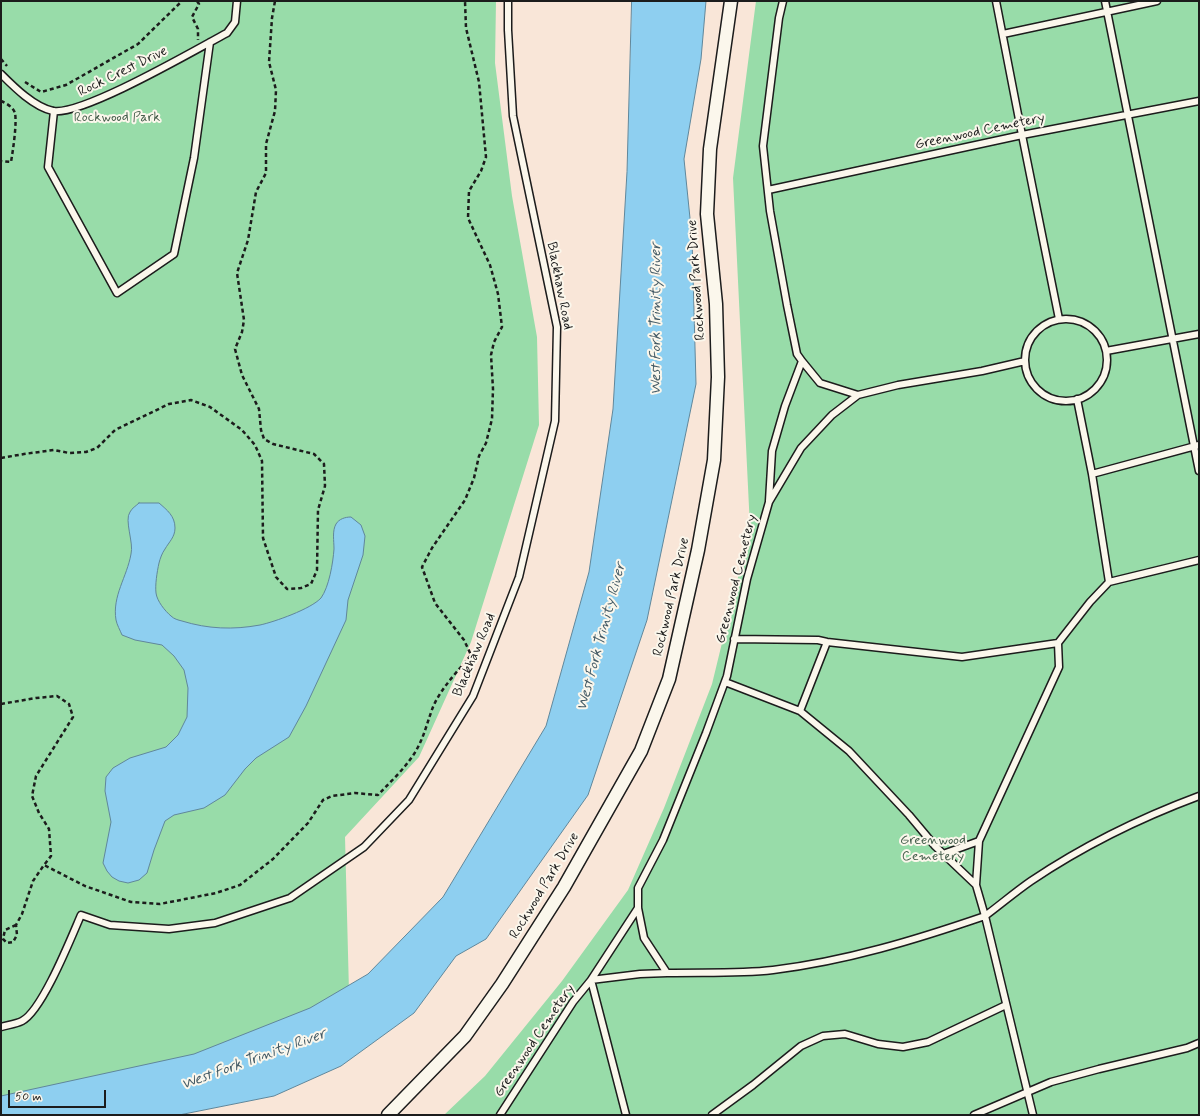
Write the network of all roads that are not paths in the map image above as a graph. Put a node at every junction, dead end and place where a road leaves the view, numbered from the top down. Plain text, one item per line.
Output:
1 (237, 1) edge
2 (508, 1) edge
3 (731, 1) edge
4 (783, 1) edge
5 (996, 1) edge
6 (1105, 1) edge
7 (1157, 1) edge
8 (1107, 12) junction
9 (1003, 34) junction
10 (210, 42) junction
11 (1, 74) edge
12 (1199, 101) edge
13 (54, 111) junction
14 (1127, 115) junction
15 (1022, 135) junction
16 (768, 190) junction
17 (1059, 319) junction
18 (1199, 334) edge
19 (1172, 340) junction
20 (1106, 351) junction
21 (802, 361) junction
22 (1024, 361) junction
23 (858, 396) junction
24 (1077, 399) junction
25 (1197, 446) edge
26 (1199, 471) edge
27 (1092, 474) junction
28 (769, 502) junction
29 (1199, 560) edge
30 (1109, 582) junction
31 (734, 639) junction
32 (826, 642) junction
33 (1058, 643) junction
34 (725, 682) junction
35 (800, 711) junction
36 (1199, 796) edge
37 (979, 841) junction
38 (943, 854) junction
39 (976, 885) junction
40 (638, 908) junction
41 (985, 916) junction
42 (667, 973) junction
43 (591, 980) junction
44 (1006, 1005) junction
45 (1, 1027) edge
46 (1199, 1042) edge
47 (1028, 1092) junction
48 (388, 1115) edge
49 (500, 1115) edge
50 (626, 1115) edge
51 (712, 1115) edge
52 (974, 1115) edge
53 (1033, 1115) edge

1 - 10 lane, Rock Crest Drive
2 - 45 lane, Blackhaw Road
3 - 48 street, Rockwood Park Drive
4 - 16 lane
5 - 9 lane
6 - 8 lane
7 - 8 lane
8 - 9 lane
8 - 14 lane
9 - 15 lane
10 - 13 lane, Rock Crest Drive
10 - 13 lane
11 - 13 lane
12 - 14 lane, Greenwood Cemetery
14 - 15 lane, Greenwood Cemetery
14 - 19 lane
15 - 16 lane, Greenwood Cemetery
15 - 17 lane
16 - 21 lane
17 - 20 lane
17 - 22 lane
18 - 19 lane
19 - 20 lane
19 - 25 lane
20 - 24 lane
21 - 23 lane
21 - 28 lane, Greenwood Cemetery
22 - 23 lane, Greenwood Cemetery
22 - 24 lane
23 - 28 lane, Greenwood Cemetery
24 - 27 lane
25 - 26 lane
25 - 27 lane
27 - 30 lane
28 - 31 lane, Greenwood Cemetery
29 - 30 lane
30 - 33 lane
31 - 32 lane
31 - 34 lane, Greenwood Cemetery
32 - 33 lane
32 - 35 lane
33 - 37 lane
34 - 35 lane
34 - 40 lane, Greenwood Cemetery
35 - 38 lane
36 - 41 lane
37 - 38 lane
37 - 39 lane
38 - 39 lane
39 - 41 lane
40 - 42 lane, Greenwood Cemetery
40 - 43 lane, Greenwood Cemetery
41 - 42 lane
41 - 44 lane
42 - 43 lane, Greenwood Cemetery
43 - 49 lane, Greenwood Cemetery
43 - 50 lane, Greenwood Cemetery
44 - 47 lane
44 - 51 lane
46 - 47 lane
47 - 52 lane
47 - 53 lane

